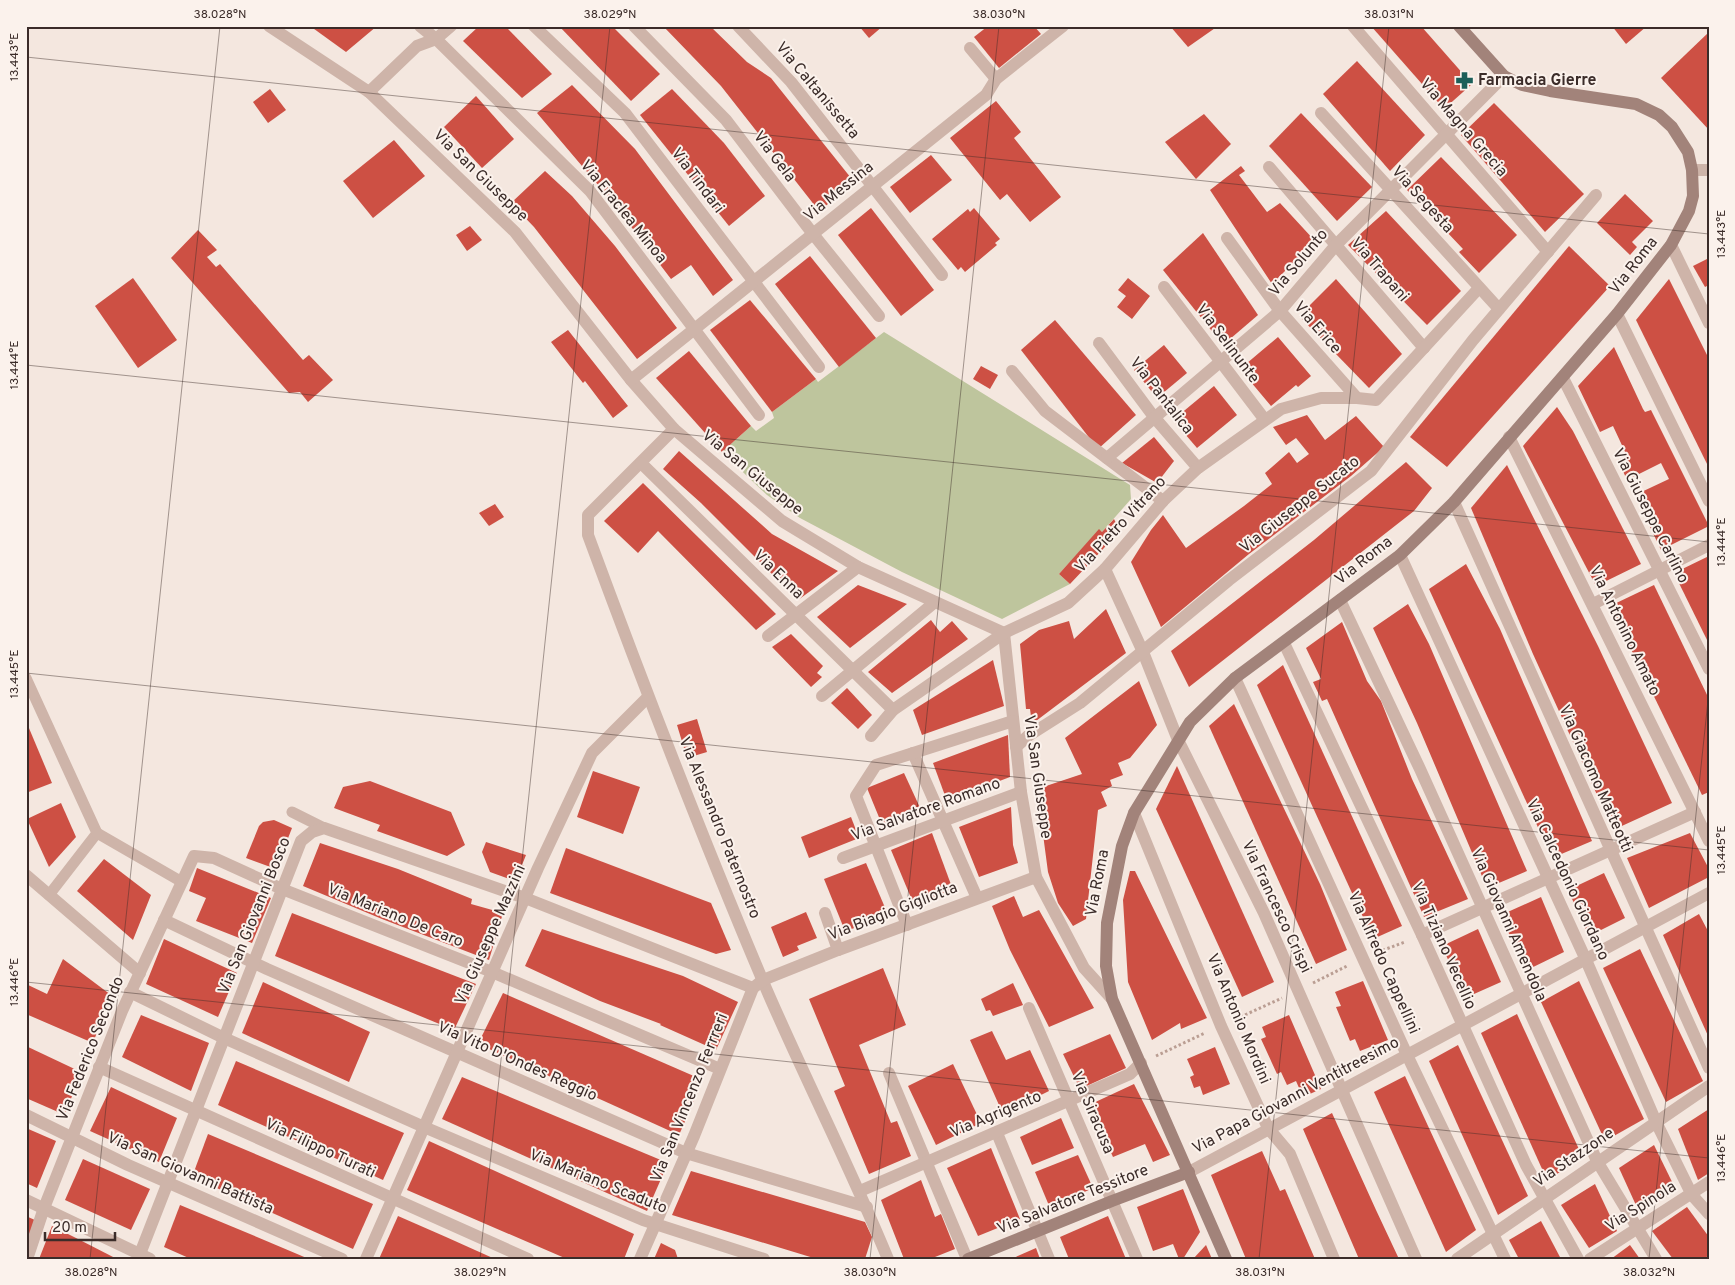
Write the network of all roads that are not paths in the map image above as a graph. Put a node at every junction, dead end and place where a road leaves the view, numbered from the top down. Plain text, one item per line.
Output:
1 (269, 26) edge
2 (420, 26) edge
3 (451, 26) edge
4 (534, 26) edge
5 (634, 26) edge
6 (738, 26) edge
7 (1353, 26) edge
8 (1459, 26) edge
9 (1057, 28) edge
10 (436, 39) junction
11 (970, 48) dead end
12 (1504, 76) junction
13 (996, 79) junction
14 (369, 92) junction
15 (1321, 113) dead end
16 (1447, 135) junction
17 (1269, 167) dead end
18 (1692, 170) junction
19 (1709, 170) edge
20 (874, 185) junction
21 (1389, 188) junction
22 (1596, 195) dead end
23 (813, 234) junction
24 (1227, 238) dead end
25 (1336, 244) junction
26 (1671, 245) junction
27 (1548, 252) junction
28 (942, 275) dead end
29 (753, 282) junction
30 (1164, 288) dead end
31 (1479, 288) junction
32 (1499, 310) junction
33 (1280, 311) junction
34 (1617, 314) junction
35 (879, 316) dead end
36 (1709, 322) edge
37 (696, 328) junction
38 (1099, 343) dead end
39 (1424, 348) junction
40 (1219, 362) junction
41 (819, 368) dead end
42 (1012, 371) dead end
43 (1563, 378) junction
44 (631, 380) junction
45 (1356, 398) junction
46 (759, 415) dead end
47 (1154, 417) junction
48 (1264, 420) junction
49 (674, 429) junction
50 (1510, 437) junction
51 (1107, 458) junction
52 (641, 463) junction
53 (1198, 468) junction
54 (1709, 500) edge
55 (1163, 501) junction
56 (1454, 502) junction
57 (1709, 545) edge
58 (1400, 555) junction
59 (858, 567) junction
60 (1105, 569) junction
61 (1660, 571) junction
62 (1340, 600) junction
63 (935, 602) junction
64 (1593, 604) junction
65 (797, 616) junction
66 (1004, 633) junction
67 (768, 636) dead end
68 (1284, 642) junction
69 (1143, 652) junction
70 (1709, 669) edge
71 (851, 670) junction
72 (26, 678) edge
73 (1236, 678) junction
74 (822, 696) dead end
75 (648, 697) junction
76 (893, 710) junction
77 (1013, 721) junction
78 (871, 736) dead end
79 (1178, 740) junction
80 (1016, 747) junction
81 (913, 753) junction
82 (1021, 792) junction
83 (292, 812) dead end
84 (1694, 812) junction
85 (1134, 813) junction
86 (943, 821) junction
87 (324, 828) junction
88 (97, 833) junction
89 (1709, 841) edge
90 (875, 846) junction
91 (1609, 850) junction
92 (194, 856) joint
93 (842, 858) dead end
94 (26, 875) edge
95 (1036, 877) junction
96 (1548, 878) junction
97 (182, 882) junction
98 (282, 889) junction
99 (49, 895) junction
100 (525, 898) junction
101 (977, 898) junction
102 (1707, 898) edge
103 (1482, 908) junction
104 (825, 913) dead end
105 (164, 920) junction
106 (907, 925) junction
107 (1645, 929) junction
108 (1422, 935) junction
109 (838, 950) junction
110 (1586, 960) junction
111 (253, 963) junction
112 (492, 972) junction
113 (140, 973) junction
114 (758, 984) junction
115 (130, 992) junction
116 (1521, 994) junction
117 (1112, 999) junction
118 (1029, 1008) dead end
119 (1461, 1026) junction
120 (224, 1038) junction
121 (456, 1053) junction
122 (1407, 1055) junction
123 (1141, 1063) junction
124 (99, 1067) junction
125 (1709, 1068) edge
126 (720, 1069) junction
127 (889, 1073) dead end
128 (1709, 1086) edge
129 (1341, 1092) junction
130 (1069, 1101) junction
131 (195, 1110) junction
132 (26, 1115) edge
133 (1656, 1122) junction
134 (424, 1127) junction
135 (1268, 1128) junction
136 (997, 1133) junction
137 (72, 1138) junction
138 (686, 1153) junction
139 (1597, 1161) junction
140 (926, 1162) junction
141 (1189, 1172) junction
142 (167, 1182) junction
143 (1709, 1182) edge
144 (860, 1191) junction
145 (1692, 1195) junction
146 (1544, 1198) junction
147 (26, 1200) edge
148 (392, 1200) junction
149 (1112, 1200) junction
150 (867, 1206) junction
151 (44, 1208) junction
152 (1709, 1214) edge
153 (655, 1224) junction
154 (1636, 1230) junction
155 (1037, 1231) junction
156 (1494, 1234) junction
157 (143, 1257) edge
158 (27, 1259) edge
159 (342, 1259) edge
160 (366, 1259) edge
161 (528, 1259) edge
162 (640, 1259) edge
163 (764, 1259) edge
164 (888, 1259) edge
165 (968, 1259) edge
166 (1049, 1259) edge
167 (1137, 1259) edge
168 (1226, 1259) edge
169 (1334, 1259) edge
170 (1416, 1259) edge
171 (1457, 1259) edge
172 (1505, 1259) edge
173 (1578, 1259) edge
174 (1590, 1259) edge
175 (1656, 1259) edge

1 - 14 street, Via San Giuseppe
2 - 10 street, Via Eraclea Minoa
3 - 10 street
4 - 29 street, Via Tindari
5 - 23 street, Via Gela
6 - 20 street, Via Caltanissetta
7 - 16 street, Via Magna Grecia
8 - 12 street, Via Roma
9 - 13 street, Via Messina
10 - 14 street
10 - 37 street, Via Eraclea Minoa
11 - 13 street
12 - 16 street, Via Solunto
12 - 18 street, Via Roma
13 - 20 street, Via Messina
14 - 44 street, Via San Giuseppe
15 - 21 street, Via Segesta
16 - 21 street, Via Solunto
16 - 27 street, Via Magna Grecia
17 - 25 street, Via Trapani
18 - 19 street
18 - 26 street, Via Roma
20 - 23 street, Via Messina
20 - 28 street, Via Caltanissetta
21 - 25 street, Via Solunto
21 - 31 street, Via Segesta
22 - 27 street, Via Giuseppe Sucato
23 - 29 street, Via Messina
23 - 35 street, Via Gela
24 - 33 street, Via Erice
25 - 33 street, Via Solunto
25 - 39 street, Via Trapani
26 - 34 street, Via Roma
26 - 36 street
27 - 32 street, Via Giuseppe Sucato
29 - 37 street, Via Messina
29 - 41 street, Via Tindari
30 - 40 street, Via Selinunte
31 - 32 street, Via Segesta
31 - 39 street
32 - 69 street, Via Giuseppe Sucato
33 - 40 street, Via Solunto
33 - 45 street, Via Erice
34 - 43 street, Via Roma
34 - 54 street
37 - 44 street, Via Messina
37 - 46 street, Via Eraclea Minoa
38 - 47 street, Via Pantalica
39 - 45 street
40 - 47 street, Via Solunto
40 - 48 street, Via Selinunte
42 - 51 street
43 - 50 street, Via Roma
43 - 61 street, Via Giuseppe Carlino
44 - 49 street, Via San Giuseppe
45 - 48 street, Via Pietro Vitrano
47 - 51 street, Via Solunto
47 - 53 street, Via Pantalica
48 - 53 street, Via Pietro Vitrano
49 - 52 street, Via Alessandro Paternostro
49 - 59 street, Via San Giuseppe
50 - 56 street, Via Roma
50 - 64 street, Via Antonino Amato
51 - 55 street
52 - 65 street, Via Enna
52 - 75 street, Via Alessandro Paternostro
53 - 55 street, Via Pietro Vitrano
55 - 60 street, Via Pietro Vitrano
56 - 58 street, Via Roma
56 - 91 street, Via Giacomo Matteotti
57 - 61 street
58 - 62 street, Via Roma
58 - 96 street, Via Calcedonio Giordano
59 - 63 street, Via San Giuseppe
59 - 65 street
60 - 66 street, Via Pietro Vitrano
60 - 69 street, Via Francesco Crispi
61 - 64 street
61 - 70 street, Via Giuseppe Carlino
62 - 68 street, Via Roma
62 - 103 street, Via Giovanni Amendola
63 - 66 street, Via San Giuseppe
63 - 71 street
64 - 84 street, Via Antonino Amato
65 - 67 street
65 - 71 street, Via Enna
66 - 76 street, Via Pietro Vitrano
66 - 77 street, Via San Giuseppe
68 - 73 street, Via Roma
68 - 108 street, Via Tiziano Vecellio
69 - 79 street, Via Francesco Crispi
69 - 80 street, Via Giuseppe Sucato
71 - 74 street
71 - 76 street, Via Enna
72 - 88 lane
73 - 79 street, Via Roma
73 - 122 street, Via Alfredo Cappellini
75 - 100 street, Via Giuseppe Mazzini
75 - 114 street, Via Alessandro Paternostro
76 - 78 street, Via Pietro Vitrano
77 - 80 street, Via San Giuseppe
77 - 81 street
79 - 85 street, Via Roma
79 - 129 street, Via Francesco Crispi
80 - 82 street, Via San Giuseppe
81 - 86 street
81 - 90 street
82 - 86 street, Via Salvatore Romano
82 - 95 street, Via San Giuseppe
83 - 87 lane
84 - 89 street, Via Antonino Amato
84 - 91 street
85 - 117 street, Via Roma
85 - 135 street, Via Antonio Mordini
86 - 90 street, Via Salvatore Romano
86 - 101 street
87 - 98 street, Via San Giovanni Bosco
87 - 100 street
88 - 97 lane
88 - 99 lane
90 - 93 street, Via Salvatore Romano
90 - 106 street
91 - 96 street
91 - 107 street, Via Giacomo Matteotti
92 - 97 street, Via Federico Secondo
92 - 98 street, Via Mariano De Caro
94 - 99 street
95 - 101 street, Via Biagio Gigliotta
95 - 117 street, Via San Giuseppe
96 - 103 street
96 - 110 street, Via Calcedonio Giordano
97 - 105 street, Via Federico Secondo
98 - 111 street, Via San Giovanni Bosco
98 - 112 street, Via Mariano De Caro
99 - 113 street
100 - 112 street, Via Giuseppe Mazzini
100 - 114 street
101 - 106 street, Via Biagio Gigliotta
102 - 107 street, Via Papa Giovanni Ventitreesimo
103 - 108 street
103 - 116 street, Via Giovanni Amendola
104 - 109 street
105 - 111 street, Via Vito D'Ondes Reggio
105 - 113 street, Via Federico Secondo
106 - 109 street, Via Biagio Gigliotta
107 - 110 street, Via Papa Giovanni Ventitreesimo
107 - 125 street, Via Giacomo Matteotti
108 - 119 street, Via Tiziano Vecellio
109 - 114 street, Via Biagio Gigliotta
110 - 116 street, Via Papa Giovanni Ventitreesimo
110 - 133 street, Via Calcedonio Giordano
111 - 120 street, Via San Giovanni Bosco
111 - 121 street, Via Vito D'Ondes Reggio
112 - 121 street, Via Giuseppe Mazzini
112 - 126 street, Via Mariano De Caro
113 - 115 street, Via Federico Secondo
114 - 126 street, Via San Vincenzo Ferrreri
114 - 144 street, Via Alessandro Paternostro
115 - 120 street, Via Mariano Scaduto
115 - 124 street, Via Federico Secondo
116 - 119 street, Via Papa Giovanni Ventitreesimo
116 - 139 street, Via Giovanni Amendola
117 - 123 street, Via Roma
118 - 130 street, Via Siracusa
119 - 122 street, Via Papa Giovanni Ventitreesimo
119 - 146 street, Via Tiziano Vecellio
120 - 131 street, Via San Giovanni Bosco
120 - 134 street, Via Mariano Scaduto
121 - 134 street, Via Giuseppe Mazzini
121 - 138 street, Via Vito D'Ondes Reggio
122 - 129 street, Via Papa Giovanni Ventitreesimo
122 - 156 street, Via Alfredo Cappellini
123 - 130 street, Via Agrigento
123 - 141 street, Via Roma
124 - 131 street, Via Filippo Turati
124 - 137 street, Via Federico Secondo
126 - 138 street, Via San Vincenzo Ferrreri
127 - 140 street
128 - 133 street, Via Stazzone
129 - 135 street, Via Papa Giovanni Ventitreesimo
129 - 170 street, Via Francesco Crispi
130 - 136 street, Via Agrigento
130 - 149 street, Via Siracusa
131 - 142 street, Via San Giovanni Bosco
131 - 148 street, Via Filippo Turati
132 - 137 street, Via San Giovanni Battista
133 - 139 street, Via Stazzone
133 - 145 street, Via Calcedonio Giordano
134 - 148 street, Via Giuseppe Mazzini
134 - 153 street, Via Mariano Scaduto
135 - 141 street, Via Papa Giovanni Ventitreesimo
135 - 169 street, Via Antonio Mordini
136 - 140 street, Via Agrigento
136 - 155 street
137 - 142 street, Via San Giovanni Battista
137 - 151 street, Via Federico Secondo
138 - 150 street, Via Vito D'Ondes Reggio
138 - 153 street, Via San Vincenzo Ferrreri
139 - 146 street, Via Stazzone
139 - 154 street, Via Giovanni Amendola
140 - 144 street, Via Agrigento
140 - 165 street
141 - 149 street, Via Salvatore Tessitore
141 - 168 street, Via Roma
142 - 157 street, Via San Giovanni Bosco
142 - 159 street, Via San Giovanni Battista
143 - 145 street, Via Spinola
144 - 150 street, Via Alessandro Paternostro
145 - 152 street, Via Calcedonio Giordano
145 - 154 street, Via Spinola
146 - 156 street, Via Stazzone
146 - 173 street, Via Tiziano Vecellio
147 - 151 street
148 - 160 street, Via Giuseppe Mazzini
148 - 161 street, Via Filippo Turati
149 - 155 street, Via Salvatore Tessitore
149 - 167 street, Via Siracusa
150 - 164 street, Via Alessandro Paternostro
151 - 157 street
151 - 158 street, Via Federico Secondo
153 - 162 street, Via San Vincenzo Ferrreri
153 - 163 street, Via Mariano Scaduto
154 - 174 street, Via Spinola
154 - 175 street, Via Giovanni Amendola
155 - 165 street, Via Salvatore Tessitore
155 - 166 street
156 - 171 street, Via Stazzone
156 - 172 street, Via Alfredo Cappellini

